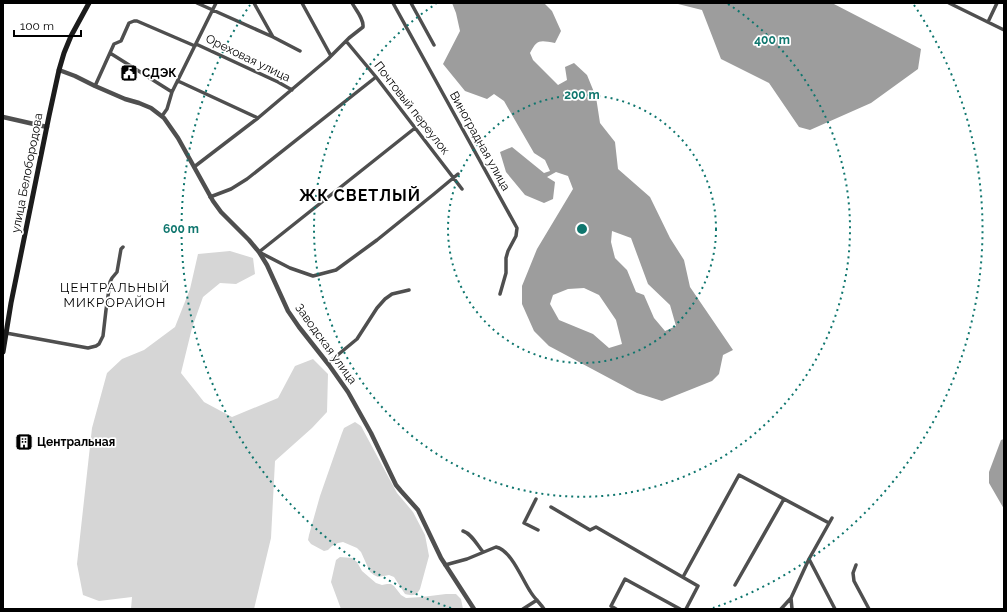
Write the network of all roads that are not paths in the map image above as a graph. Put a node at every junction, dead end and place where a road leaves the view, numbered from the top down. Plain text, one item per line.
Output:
1 (90, 3) edge
2 (197, 3) edge
3 (216, 3) edge
4 (254, 3) edge
5 (302, 3) edge
6 (352, 3) edge
7 (393, 3) edge
8 (411, 3) edge
9 (949, 3) edge
10 (997, 3) edge
11 (212, 10) junction
12 (988, 22) junction
13 (1004, 30) edge
14 (274, 37) junction
15 (346, 41) junction
16 (195, 45) junction
17 (434, 45) dead end
18 (300, 51) dead end
19 (110, 53) junction
20 (331, 56) junction
21 (59, 70) junction
22 (376, 77) junction
23 (178, 81) junction
24 (95, 86) junction
25 (292, 90) junction
26 (172, 92) junction
27 (162, 116) junction
28 (3, 117) edge
29 (258, 118) junction
30 (47, 127) junction
31 (415, 128) junction
32 (194, 167) junction
33 (458, 174) dead end
34 (453, 178) junction
35 (462, 189) dead end
36 (210, 197) junction
37 (123, 247) dead end
38 (259, 252) junction
39 (409, 290) dead end
40 (500, 294) dead end
41 (6, 333) junction
42 (3, 352) edge
43 (328, 363) junction
44 (536, 499) dead end
45 (784, 500) junction
46 (550, 507) dead end
47 (832, 518) dead end
48 (828, 524) junction
49 (538, 530) dead end
50 (463, 531) dead end
51 (483, 552) junction
52 (809, 559) junction
53 (856, 564) dead end
54 (445, 565) junction
55 (683, 577) junction
56 (735, 585) dead end
57 (791, 598) junction
58 (537, 600) junction
59 (474, 609) edge
60 (523, 609) edge
61 (544, 609) edge
62 (616, 609) edge
63 (680, 609) edge
64 (686, 609) edge
65 (781, 609) edge
66 (792, 609) edge
67 (834, 609) edge
68 (869, 609) edge

1 - 21 main road, улица Белобородова
2 - 11 street
3 - 11 street
4 - 14 street
5 - 20 street
6 - 15 street
7 - 40 street, Виноградная улица
8 - 17 street
9 - 12 street
10 - 12 street
11 - 14 street
11 - 16 street
12 - 13 street
14 - 18 street
15 - 20 street
15 - 22 street, Почтовый переулок
16 - 19 street, Ореховая улица
16 - 23 street
16 - 25 street, Ореховая улица
19 - 24 street
19 - 26 street
20 - 25 street
21 - 24 street, Заводская улица
21 - 30 main road, улица Белобородова
22 - 31 street, Почтовый переулок
22 - 36 street
23 - 26 street
23 - 29 street
24 - 27 street, Заводская улица
25 - 29 street
26 - 27 street
27 - 32 street, Заводская улица
28 - 30 street
29 - 32 street
30 - 41 main road, улица Белобородова
31 - 34 street, Почтовый переулок
31 - 38 street
32 - 36 street, Заводская улица
33 - 34 street
34 - 35 street, Почтовый переулок
34 - 38 street
36 - 38 street, Заводская улица
37 - 41 street
38 - 43 street, Заводская улица
39 - 43 street
41 - 42 main road, улица Белобородова
43 - 54 street, Заводская улица
44 - 49 street
45 - 48 street
45 - 55 street
45 - 56 street
46 - 55 street
47 - 48 street
48 - 52 street
50 - 51 street
51 - 54 street
51 - 58 street
52 - 57 street
52 - 67 street
53 - 68 street
54 - 59 street, Заводская улица
55 - 64 street
57 - 65 street
57 - 66 street
58 - 60 street
58 - 61 street
62 - 63 street

